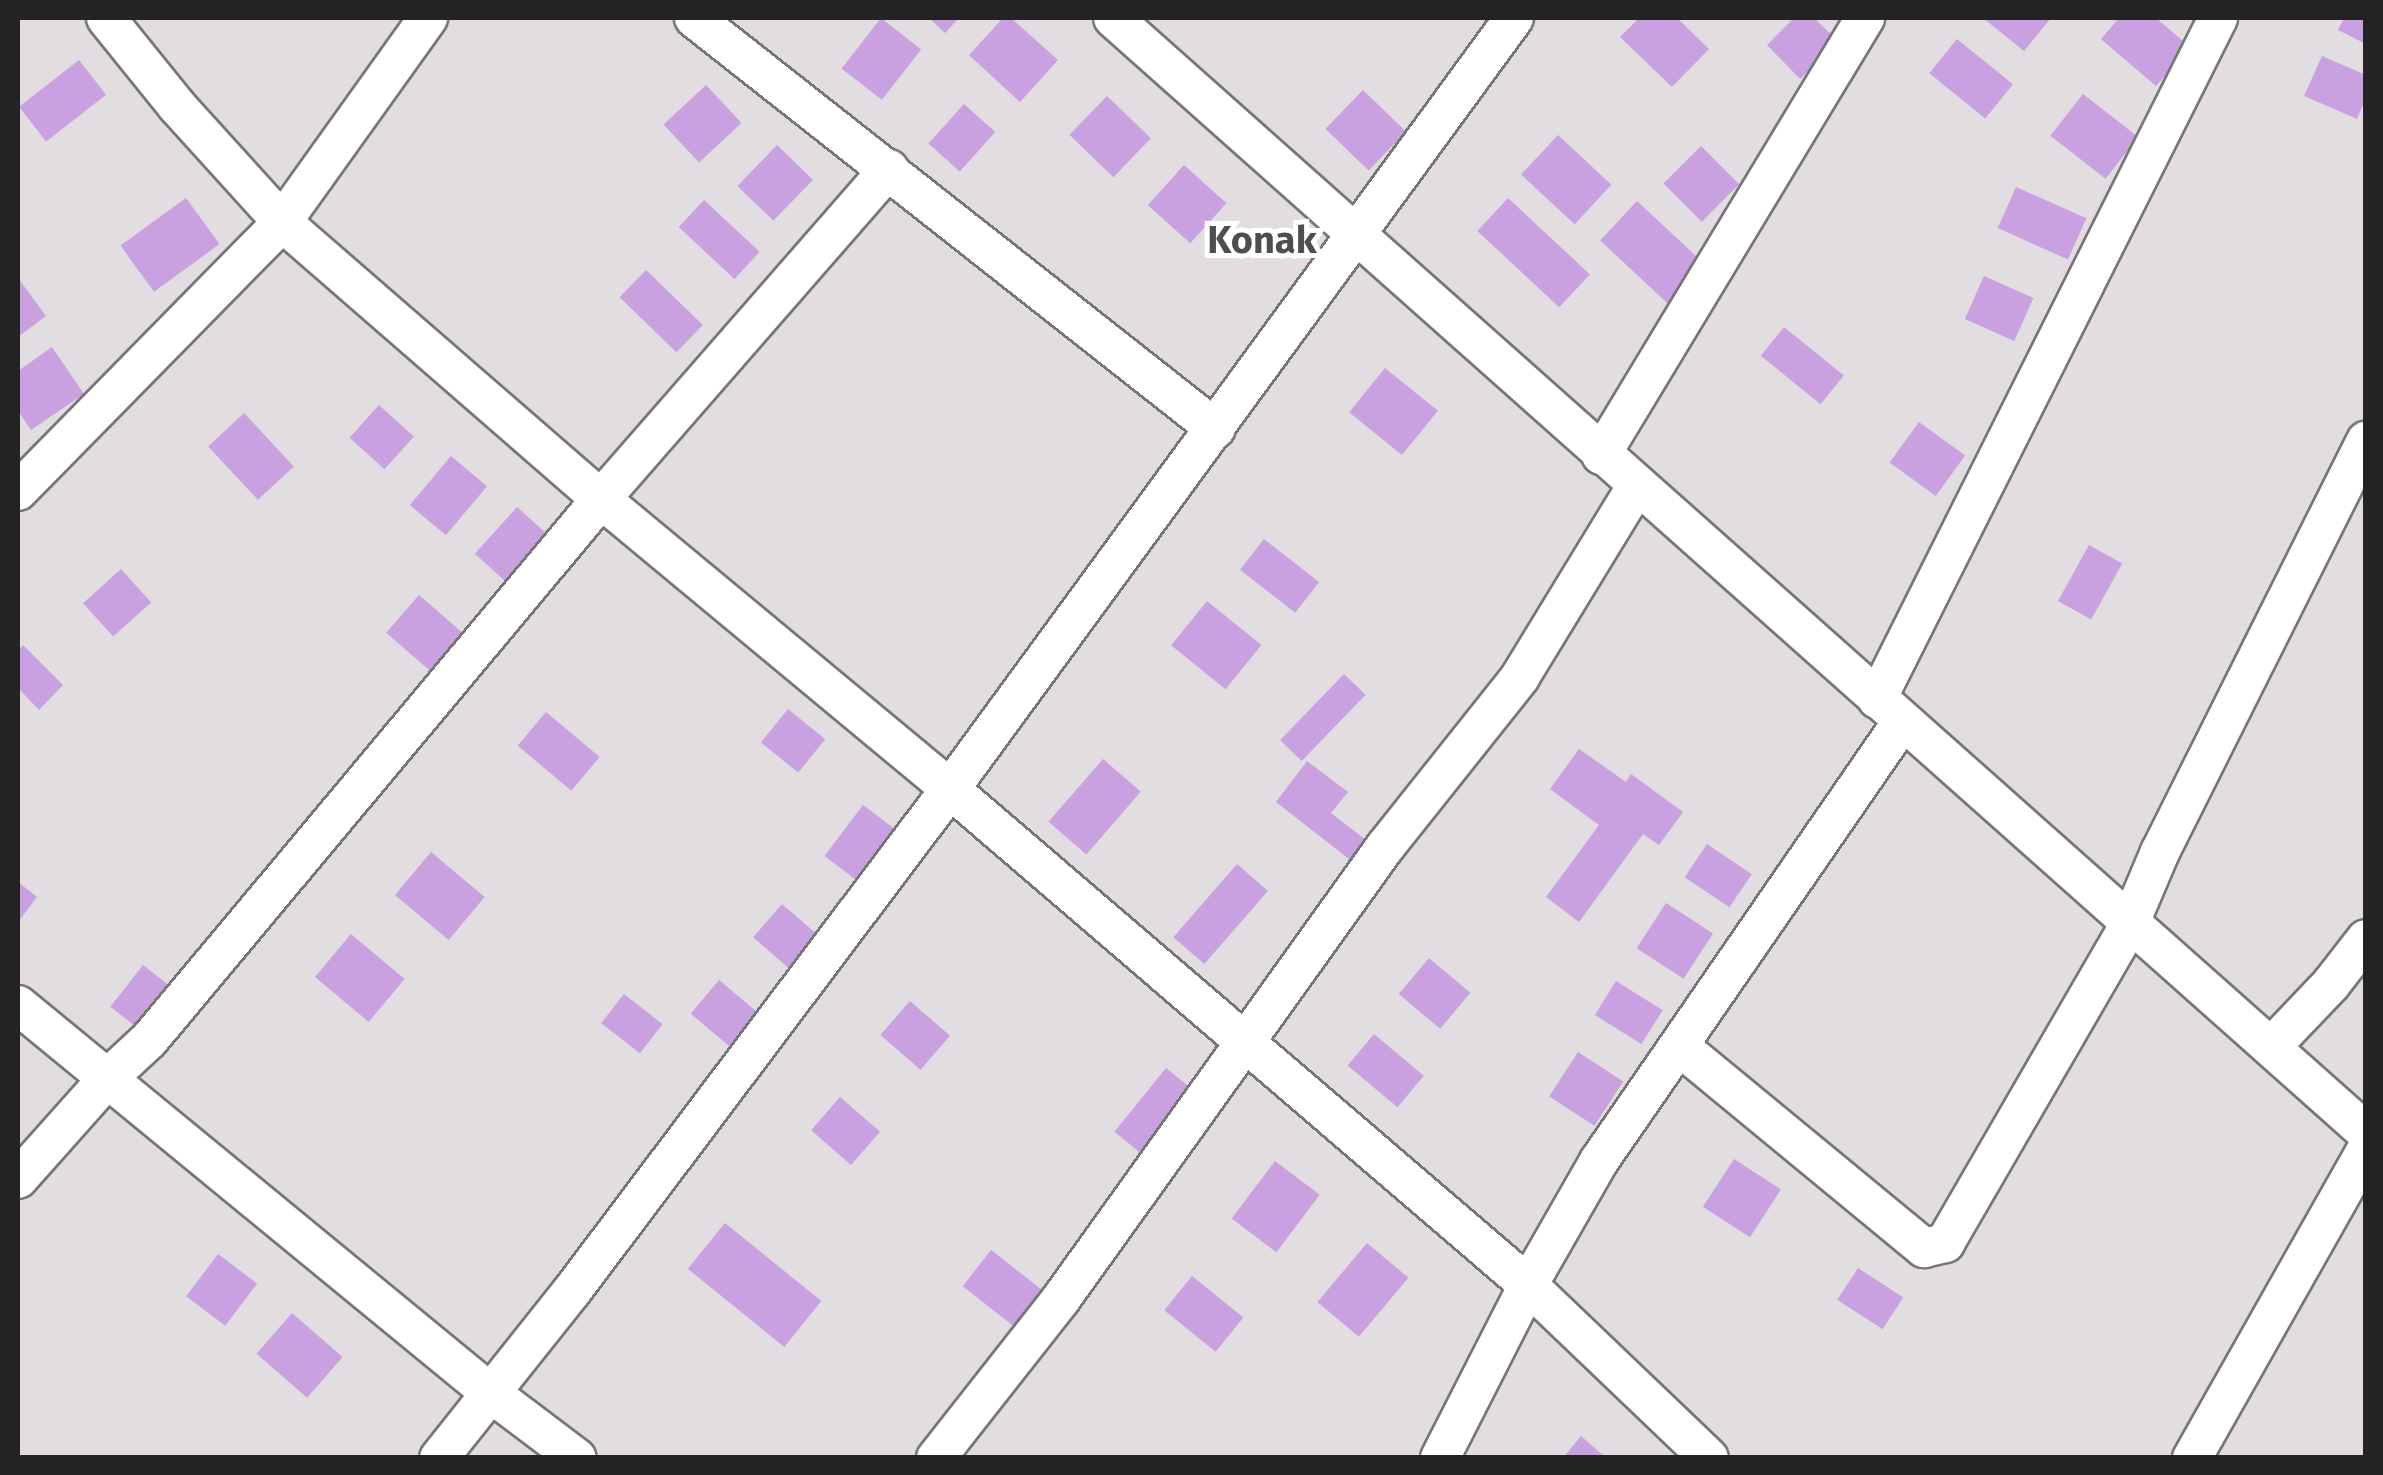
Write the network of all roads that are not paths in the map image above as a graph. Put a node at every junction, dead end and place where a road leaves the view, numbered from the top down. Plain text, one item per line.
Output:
1 (106, 18) edge
2 (428, 18) edge
3 (694, 18) edge
4 (1113, 18) edge
5 (1514, 18) edge
6 (1864, 18) edge
7 (2218, 18) edge
8 (1151, 30) edge
9 (889, 169) junction
10 (282, 222) junction
11 (1358, 234) junction
12 (1216, 428) junction
13 (2366, 441) edge
14 (1600, 455) junction
15 (19, 485) edge
16 (1637, 485) junction
17 (601, 499) junction
18 (1890, 710) junction
19 (950, 789) junction
20 (2129, 925) junction
21 (2366, 939) edge
22 (18, 1005) edge
23 (1244, 1041) junction
24 (2272, 1045) junction
25 (1679, 1046) junction
26 (109, 1077) junction
27 (2366, 1132) edge
28 (2366, 1151) edge
29 (18, 1179) edge
30 (1528, 1285) junction
31 (488, 1391) junction
32 (440, 1458) edge
33 (578, 1458) edge
34 (936, 1458) edge
35 (1440, 1458) edge
36 (1709, 1458) edge
37 (2192, 1458) edge

1 - 10 street
2 - 10 street
3 - 9 street
4 - 8 street
5 - 11 street
6 - 14 street
7 - 18 street
8 - 11 street
9 - 12 street
9 - 17 street
10 - 15 street
10 - 17 street
11 - 12 street
11 - 14 street
12 - 19 street
13 - 20 street
14 - 16 street
16 - 18 street
16 - 23 street
17 - 19 street
17 - 26 street
18 - 20 street
18 - 25 street
19 - 23 street
19 - 31 street
20 - 24 street
20 - 25 street
21 - 24 street
22 - 26 street
23 - 30 street
23 - 34 street
24 - 27 street
25 - 30 street
26 - 29 street
26 - 31 street
28 - 37 street
30 - 35 street
30 - 36 street
31 - 32 street
31 - 33 street

